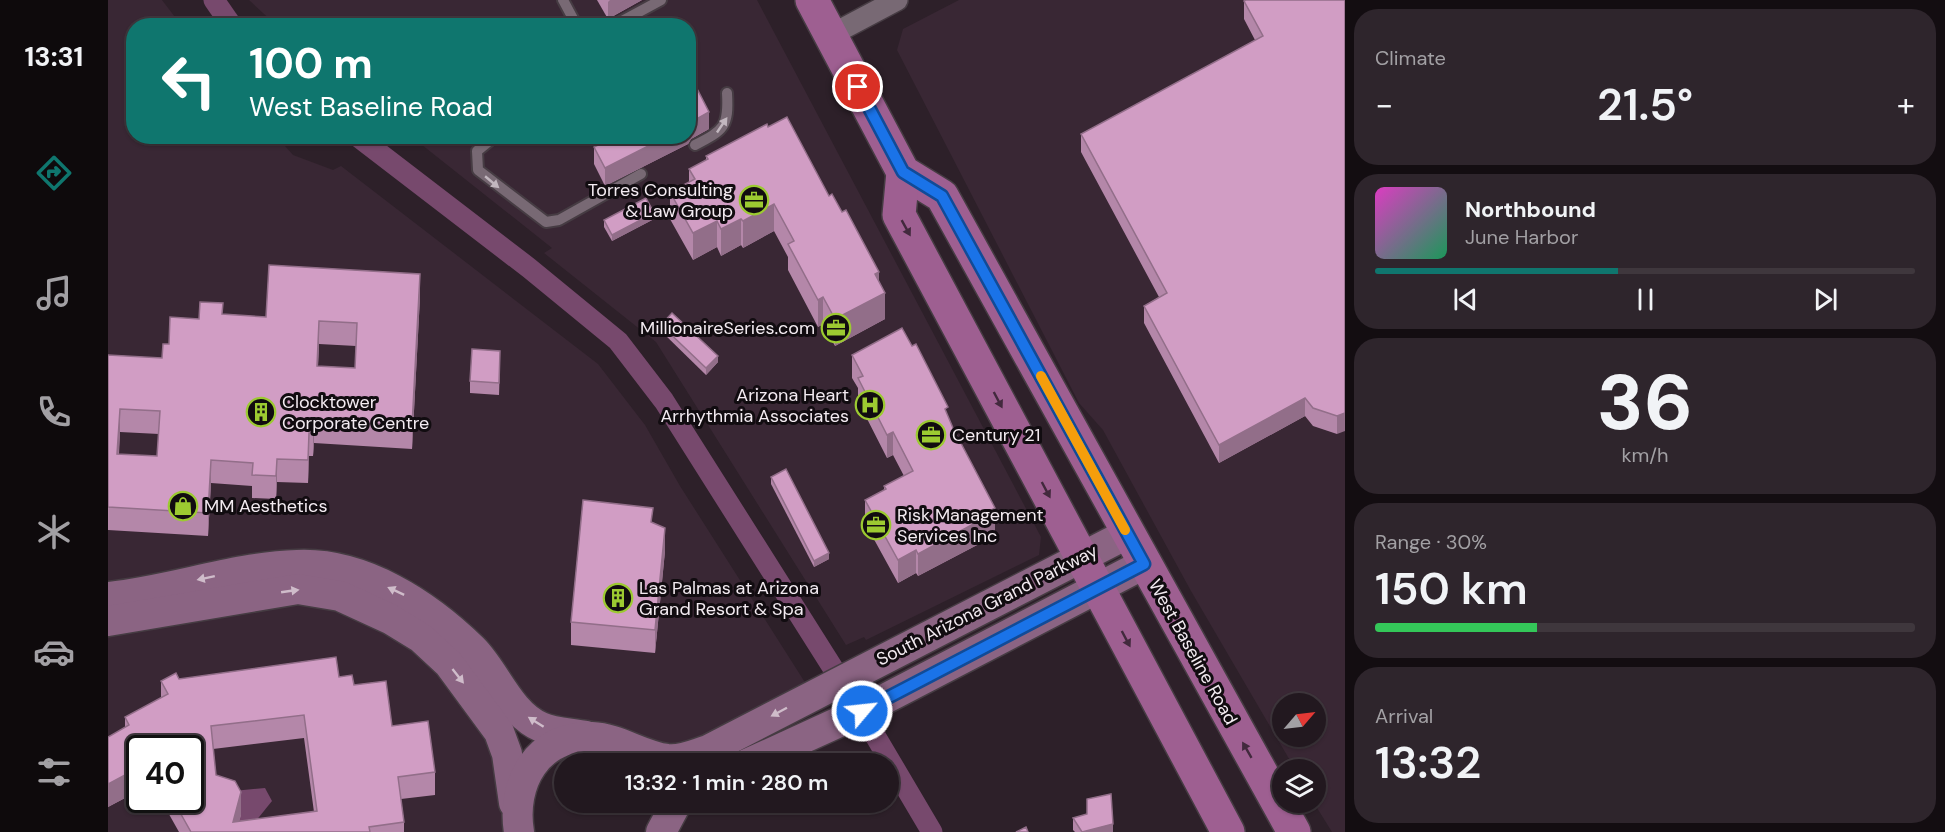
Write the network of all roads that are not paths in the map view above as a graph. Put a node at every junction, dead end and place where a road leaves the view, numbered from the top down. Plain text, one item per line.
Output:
1 (563, 0) edge
2 (661, 0) edge
3 (812, 0) edge
4 (897, 0) edge
5 (573, 18) edge
6 (628, 18) edge
7 (831, 35) junction
8 (728, 93) dead end
9 (486, 144) edge
10 (695, 145) dead end
11 (903, 172) junction
12 (641, 174) dead end
13 (1127, 534) junction
14 (1082, 556) junction
15 (1144, 564) junction
16 (1099, 588) junction
17 (108, 597) edge
18 (108, 621) edge
19 (604, 740) junction
20 (633, 753) edge
21 (771, 753) edge
22 (662, 813) edge
23 (671, 813) edge
24 (517, 822) edge
25 (660, 832) edge
26 (1228, 832) edge
27 (1293, 832) edge

1 - 5 lane
2 - 6 lane
3 - 7 main road
4 - 7 street
7 - 11 main road
10 -> 8 lane
9 -> 12 lane
11 - 13 main road, West Baseline Road
11 -> 14 main road
13 - 14 street, South Arizona Grand Parkway
13 - 15 main road, West Baseline Road
14 - 16 main road
14 -> 19 street, South Arizona Grand Parkway
15 - 16 street, South Arizona Grand Parkway
27 -> 15 main road, West Baseline Road
16 - 21 street, South Arizona Grand Parkway
16 -> 26 main road
19 -> 17 street
18 -> 24 street
19 - 20 street
19 - 24 street, South Arizona Grand Parkway
22 - 25 street
23 - 25 street

